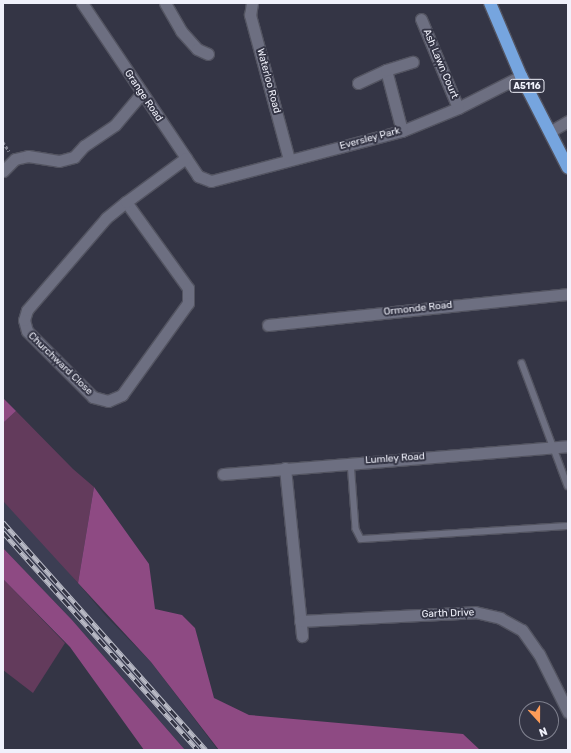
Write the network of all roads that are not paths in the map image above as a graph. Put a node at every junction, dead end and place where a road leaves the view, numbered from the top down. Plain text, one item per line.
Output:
1 (82, 3) edge
2 (165, 3) edge
3 (252, 3) edge
4 (490, 3) edge
5 (421, 19) dead end
6 (208, 54) dead end
7 (413, 62) dead end
8 (386, 70) junction
9 (521, 76) junction
10 (358, 83) dead end
11 (141, 94) junction
12 (458, 108) junction
13 (568, 121) edge
14 (402, 131) junction
15 (551, 131) junction
16 (186, 158) junction
17 (289, 160) junction
18 (568, 168) edge
19 (3, 170) edge
20 (211, 181) joint
21 (126, 202) junction
22 (568, 294) edge
23 (268, 325) dead end
24 (522, 363) dead end
25 (568, 446) edge
26 (552, 447) junction
27 (351, 462) junction
28 (285, 468) junction
29 (223, 474) dead end
30 (568, 486) edge
31 (568, 526) edge
32 (300, 621) junction
33 (302, 636) dead end
34 (568, 712) edge

1 - 11 street, Grange Road
2 - 6 street
3 - 17 street, Waterloo Road
4 - 9 highway, A5116
5 - 12 street, Ash Lawn Court
7 - 8 street
8 - 10 street
8 - 14 street
9 - 12 street, Eversley Park
9 - 15 highway, A5116
11 - 16 street, Grange Road
11 - 19 street
12 - 14 street, Eversley Park
13 - 15 street
14 - 17 street, Eversley Park
15 - 18 highway, A5116
16 - 20 street, Grange Road
16 - 21 street, Churchward Close
17 - 20 street, Eversley Park
21 - 21 street, Churchward Close
22 - 23 street, Ormonde Road
24 - 26 lane
25 - 26 street, Lumley Road
26 - 27 street, Lumley Road
26 - 30 lane
27 - 28 street, Lumley Road
27 - 31 lane
28 - 29 street, Lumley Road
28 - 32 street
32 - 33 street
32 - 34 street, Garth Drive

